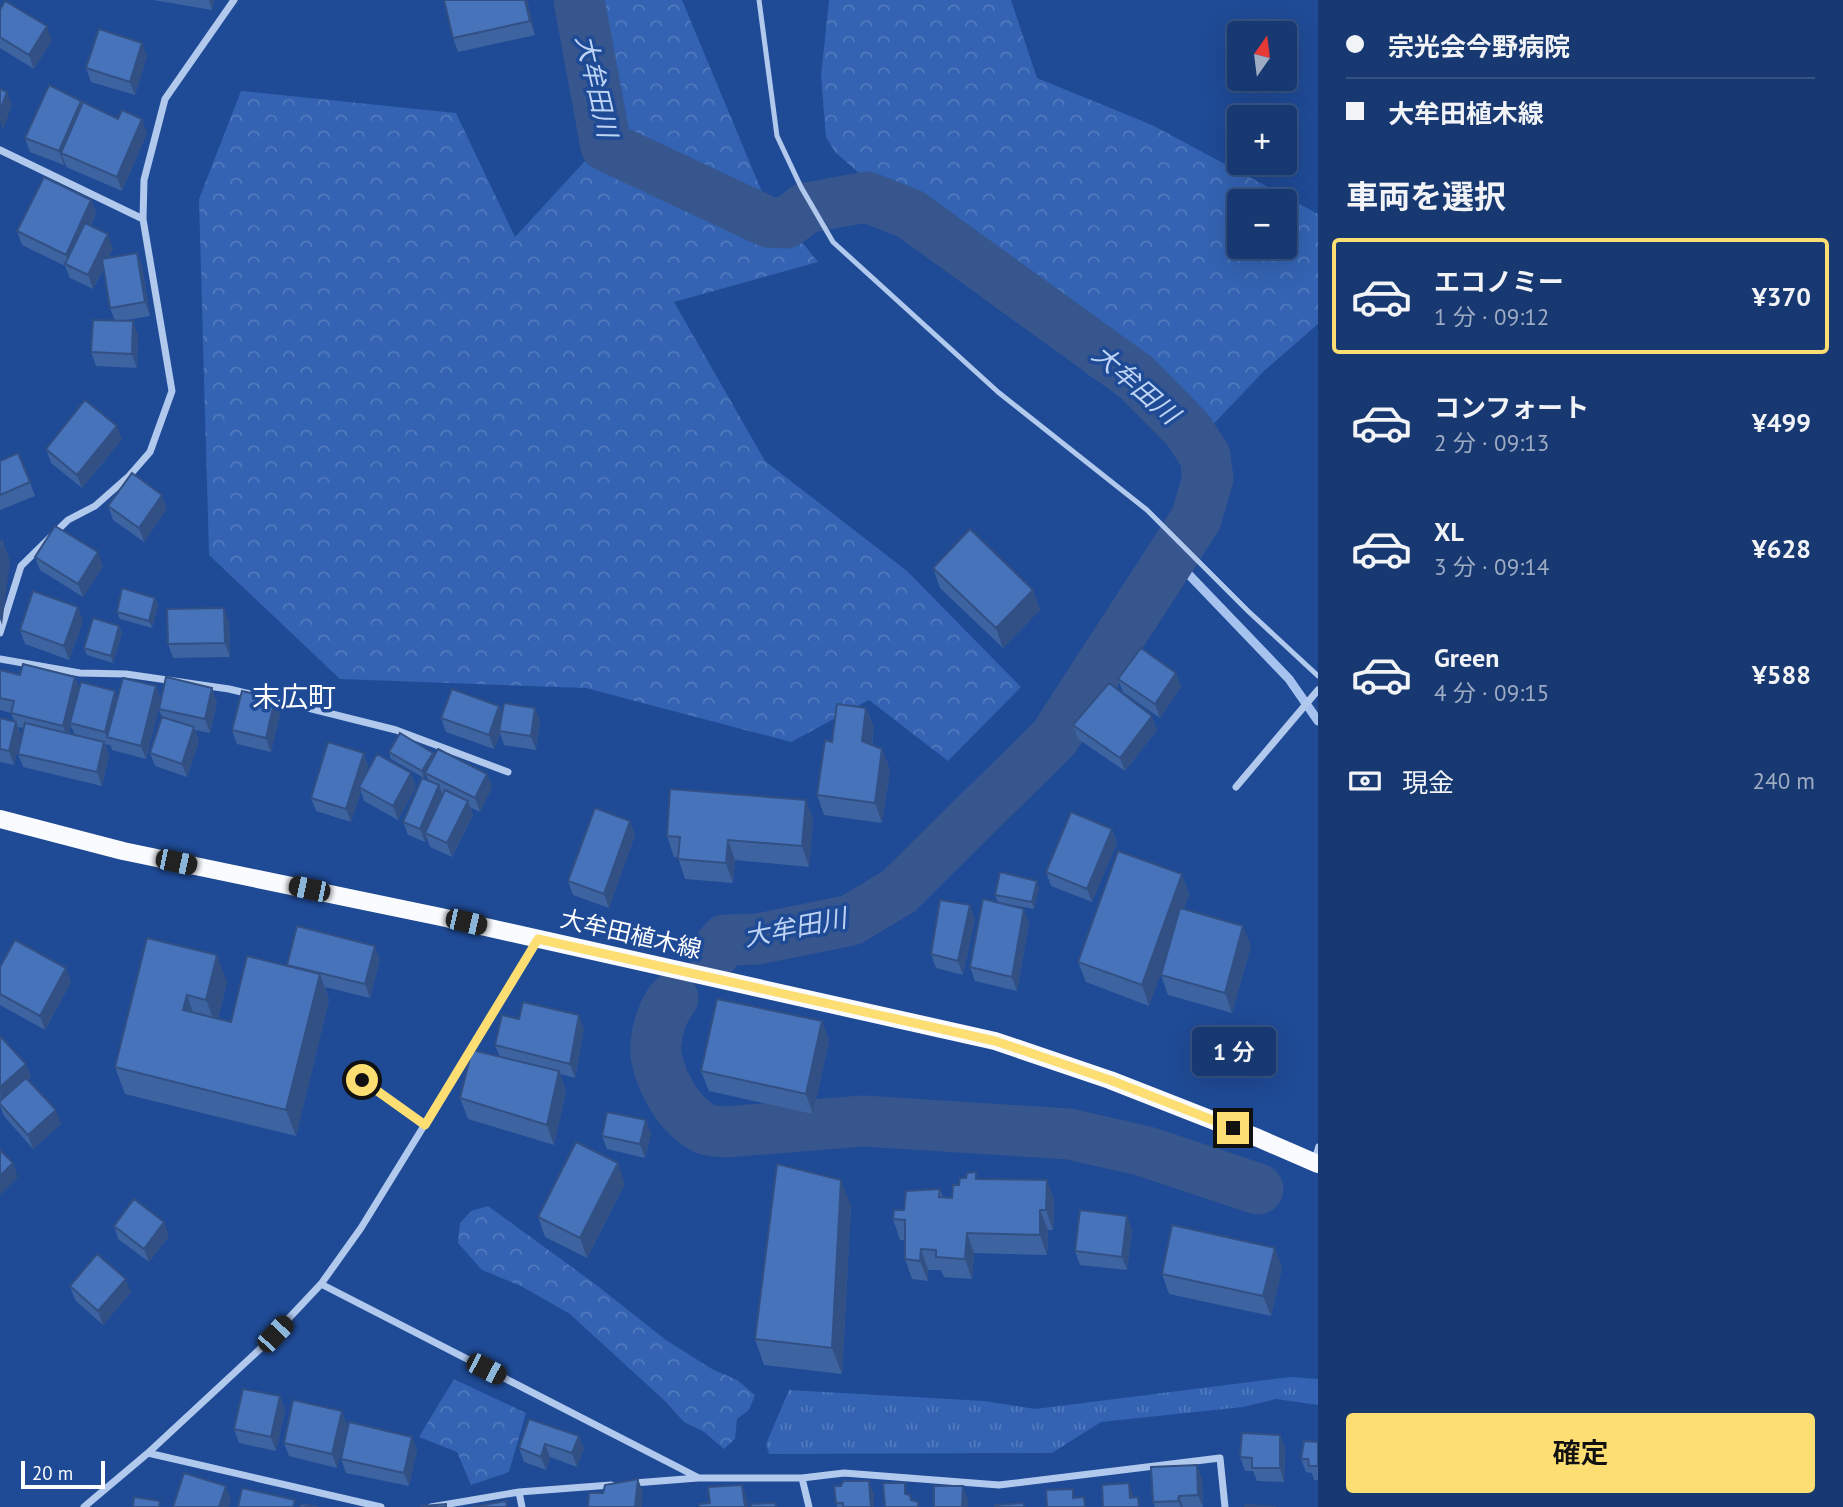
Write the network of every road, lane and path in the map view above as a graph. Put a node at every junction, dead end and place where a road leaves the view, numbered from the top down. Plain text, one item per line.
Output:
1 (234, 0) edge
2 (759, 0) edge
3 (0, 150) edge
4 (143, 219) junction
5 (0, 633) edge
6 (0, 659) edge
7 (1318, 676) edge
8 (1318, 690) edge
9 (508, 772) dead end
10 (1236, 787) dead end
11 (0, 819) edge
12 (538, 939) junction
13 (362, 1080) dead end
14 (425, 1125) junction
15 (1317, 1160) edge
16 (321, 1284) junction
17 (148, 1453) junction
18 (699, 1478) junction
19 (802, 1478) junction
20 (630, 1483) edge
21 (616, 1484) edge
22 (519, 1492) junction
23 (84, 1507) edge
24 (381, 1507) edge
25 (431, 1507) edge
26 (522, 1507) edge
27 (809, 1507) edge
28 (1225, 1507) edge

1 - 4 street
2 - 7 lane
3 - 4 street
4 - 5 street
6 - 9 street
8 - 10 street
11 - 12 main road, 大牟田植木線
12 - 14 street
12 - 15 main road, 大牟田植木線
13 - 14 lane
14 - 16 street
16 - 17 street
16 - 18 street
17 - 23 street
17 - 24 street
18 - 19 street
18 - 20 street
19 - 27 street
19 - 28 street
21 - 22 street
22 - 25 street
22 - 26 street

